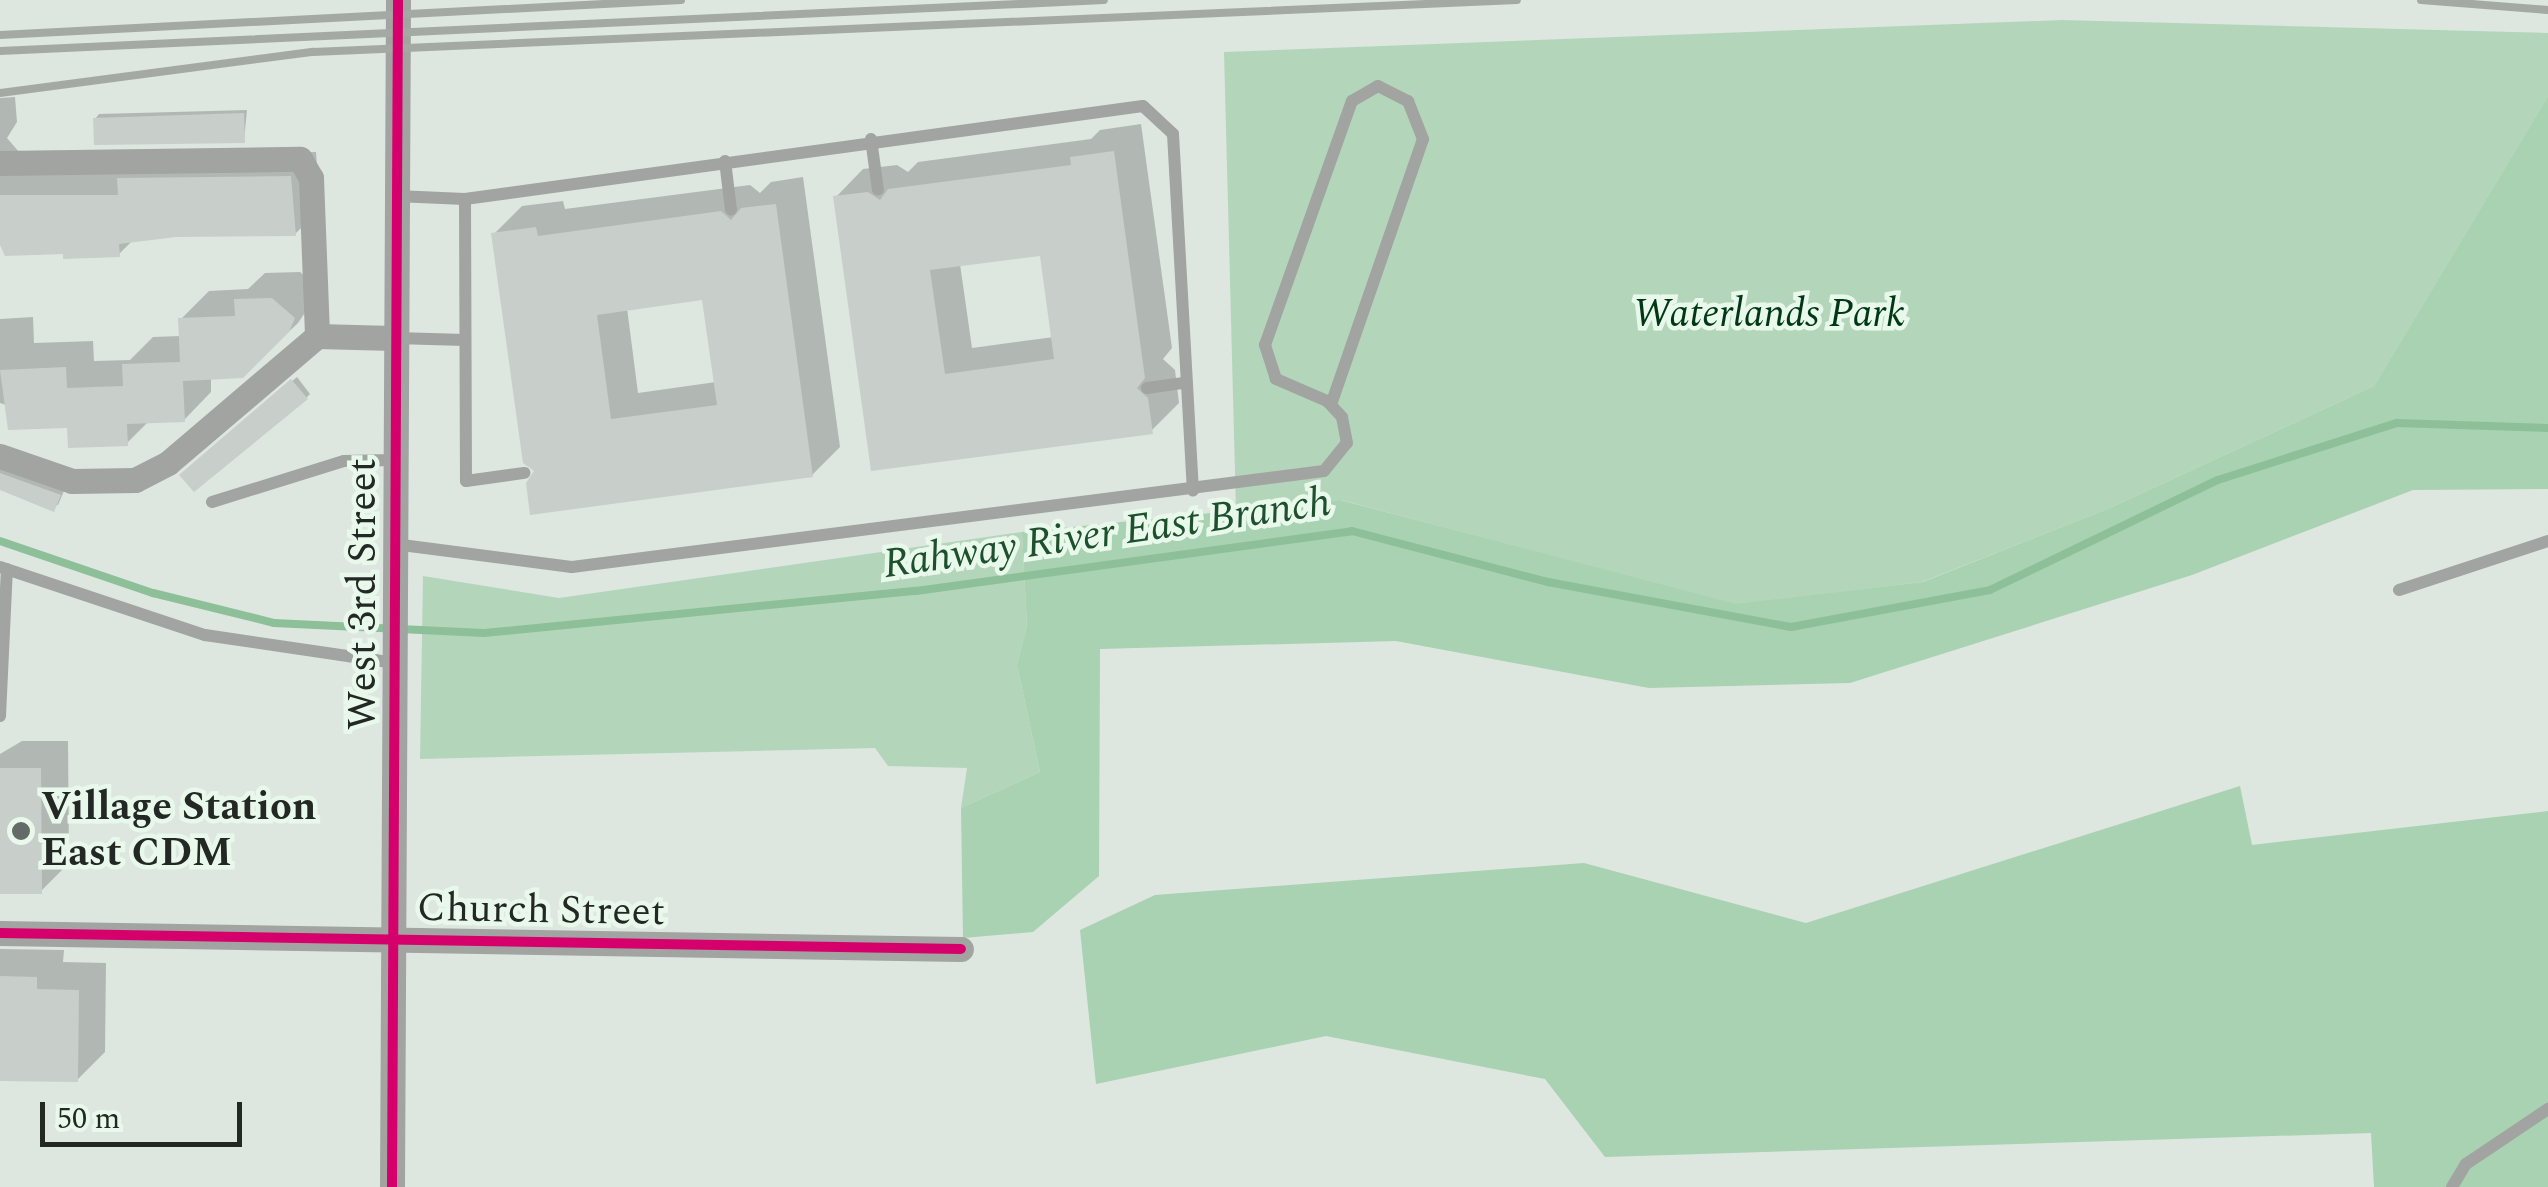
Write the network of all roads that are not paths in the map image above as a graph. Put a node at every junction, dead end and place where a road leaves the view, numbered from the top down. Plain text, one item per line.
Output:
1 (398, 0) edge
2 (871, 139) junction
3 (725, 161) junction
4 (0, 162) edge
5 (878, 190) dead end
6 (396, 196) junction
7 (465, 199) junction
8 (731, 210) dead end
9 (318, 336) junction
10 (393, 338) junction
11 (465, 340) junction
12 (1184, 383) junction
13 (1146, 388) dead end
14 (1332, 404) junction
15 (0, 456) edge
16 (394, 460) junction
17 (524, 472) dead end
18 (1193, 490) junction
19 (212, 502) dead end
20 (2548, 541) edge
21 (394, 544) junction
22 (4, 568) edge
23 (2399, 590) dead end
24 (395, 661) junction
25 (0, 716) edge
26 (0, 933) edge
27 (394, 938) junction
28 (961, 949) dead end
29 (2548, 1109) edge
30 (392, 1187) edge
31 (2452, 1187) edge

1 - 6 street, West 3rd Street
2 - 3 lane
2 - 5 lane
2 - 12 lane
3 - 7 lane
3 - 8 lane
4 - 9 street
6 - 7 lane
6 - 10 street, West 3rd Street
7 - 11 lane
9 - 10 street
9 - 15 street
10 - 11 lane
10 - 16 street, West 3rd Street
11 - 17 lane
12 - 13 lane
12 - 18 lane
14 - 14 lane
14 - 18 lane
16 - 19 lane
16 - 21 street, West 3rd Street
18 - 21 lane
20 - 23 lane
21 - 24 street, West 3rd Street
22 - 24 lane
22 - 25 lane
24 - 27 street, West 3rd Street
26 - 27 street, Church Street
27 - 28 street, Church Street
27 - 30 street, West 3rd Street
29 - 31 lane

